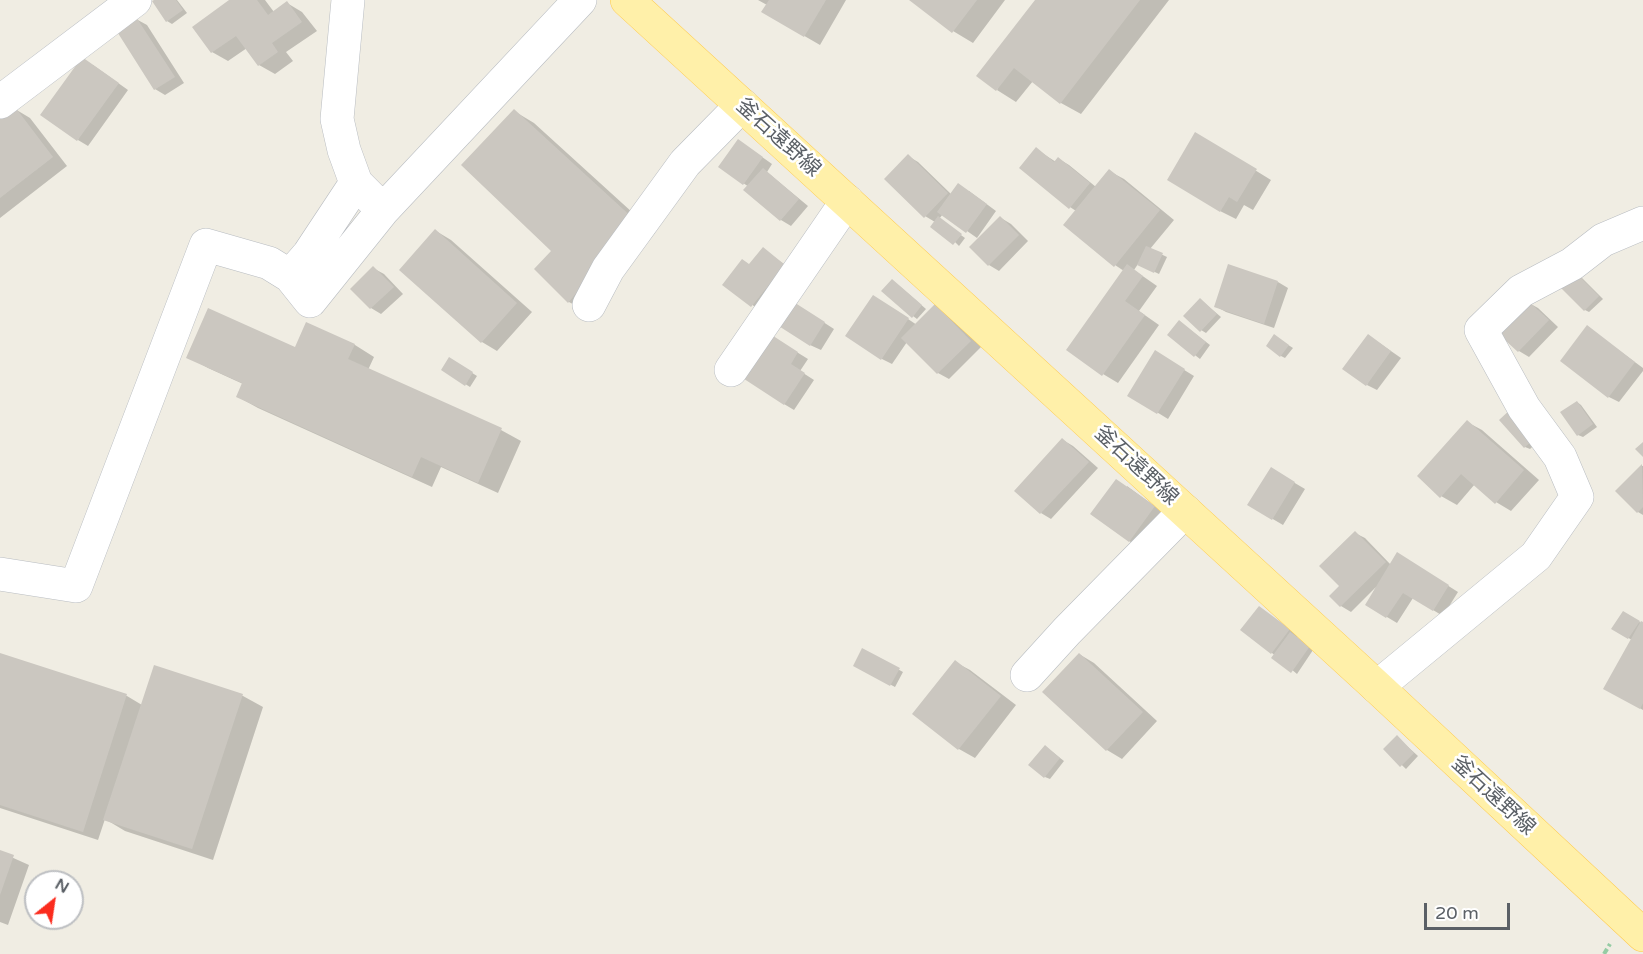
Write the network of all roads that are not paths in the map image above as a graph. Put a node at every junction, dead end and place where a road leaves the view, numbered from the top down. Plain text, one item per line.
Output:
1 (135, 0) edge
2 (348, 0) edge
3 (579, 0) edge
4 (627, 0) edge
5 (0, 102) edge
6 (742, 105) junction
7 (356, 183) junction
8 (847, 201) junction
9 (383, 210) junction
10 (1643, 223) edge
11 (290, 276) junction
12 (590, 305) dead end
13 (731, 370) dead end
14 (1185, 511) junction
15 (0, 574) edge
16 (1028, 675) dead end
17 (1377, 687) junction
18 (1643, 935) edge

1 - 5 street
2 - 7 street
3 - 9 street
4 - 6 main road, 釜石遠野線
6 - 8 main road, 釜石遠野線
6 - 12 street
7 - 9 street
7 - 11 street
8 - 13 street
8 - 14 main road, 釜石遠野線
9 - 11 street
10 - 17 street
11 - 15 street
14 - 16 street
14 - 17 main road, 釜石遠野線
17 - 18 main road, 釜石遠野線

